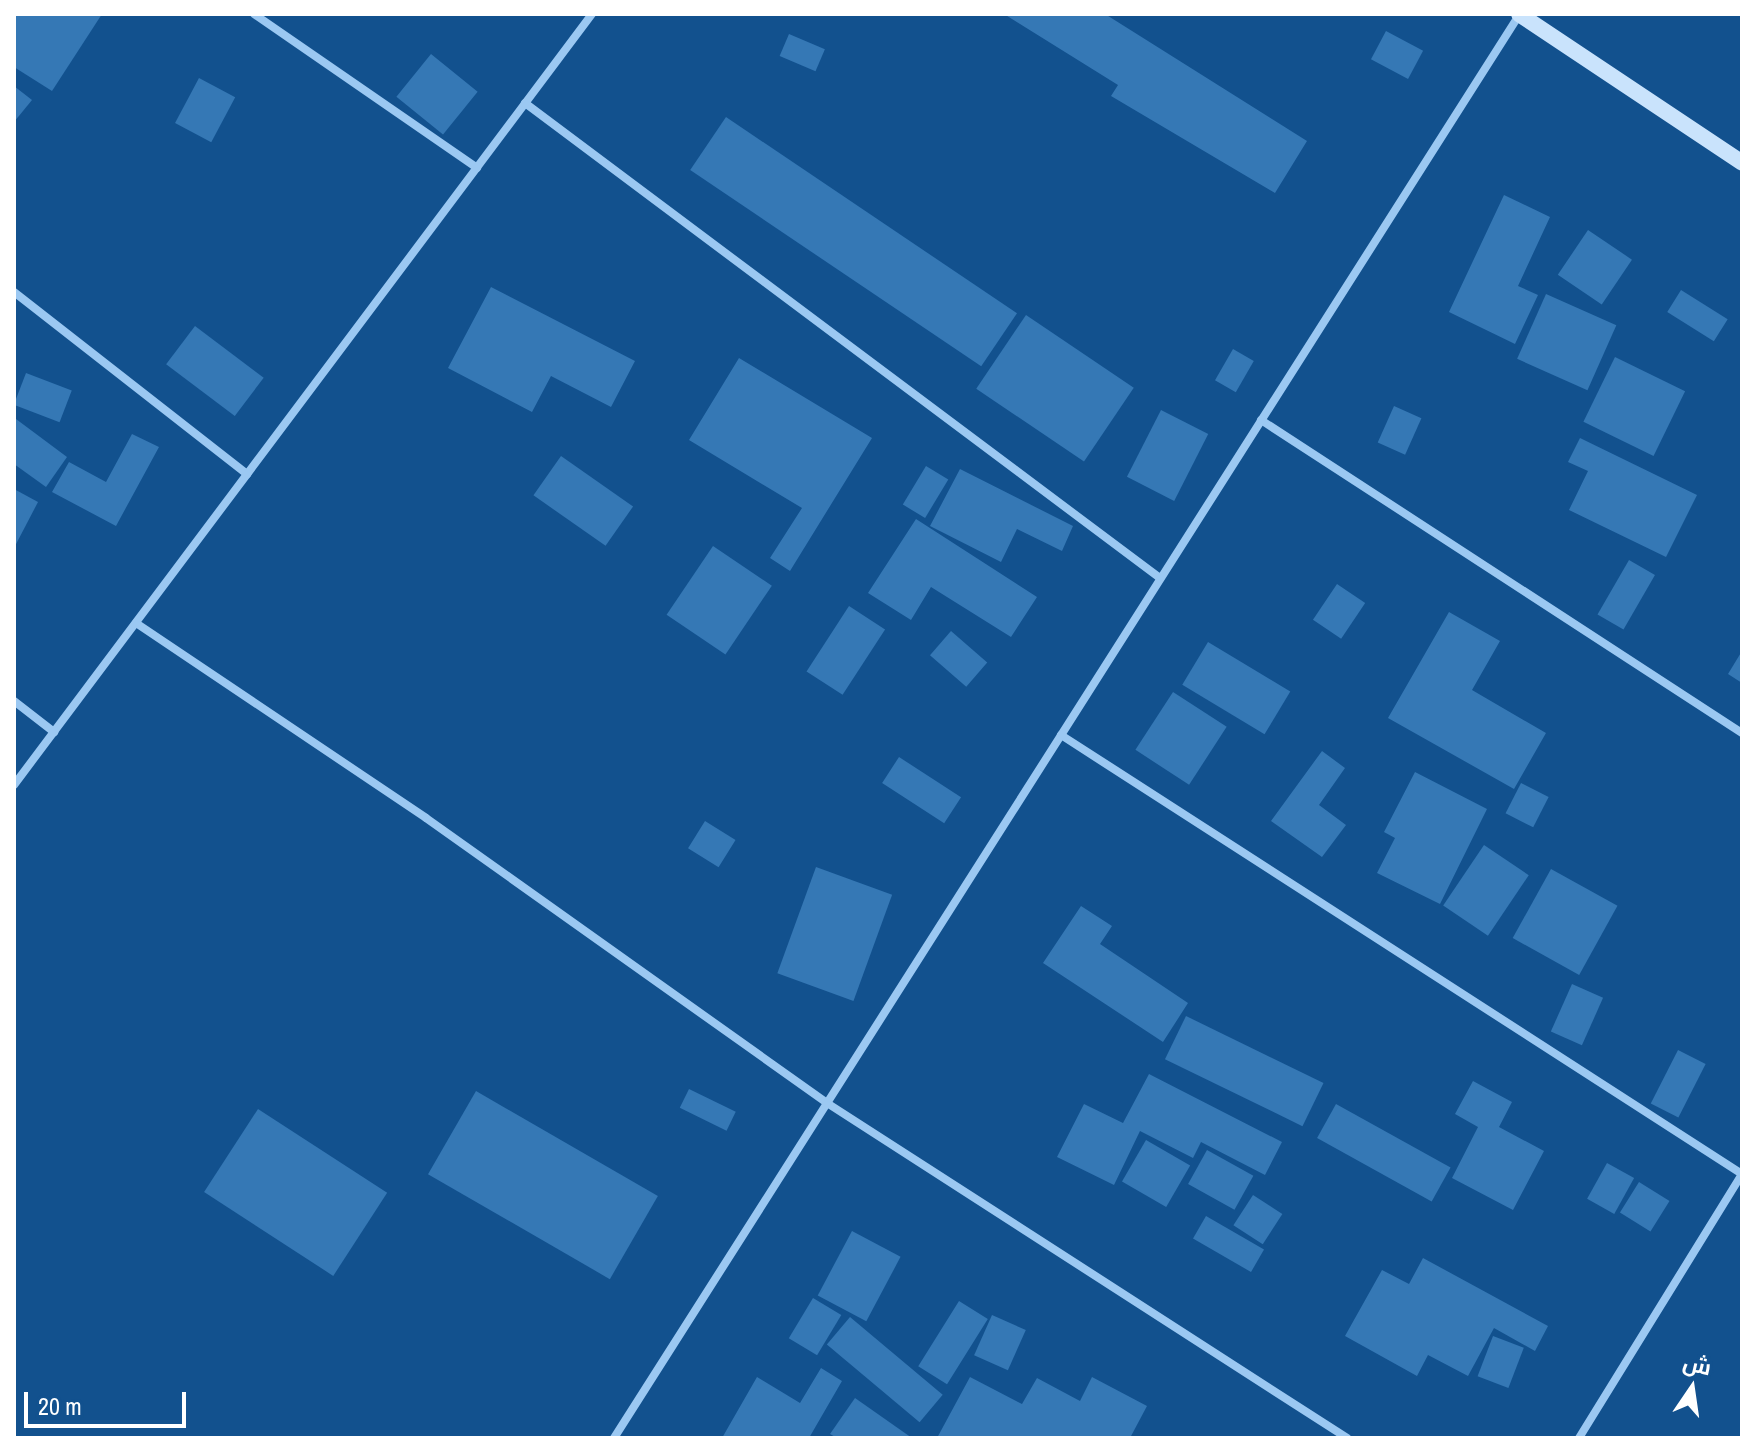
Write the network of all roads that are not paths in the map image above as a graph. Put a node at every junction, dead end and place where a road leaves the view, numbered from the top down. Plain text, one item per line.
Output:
1 (254, 14) edge
2 (592, 14) edge
3 (1519, 14) edge
4 (525, 103) junction
5 (1742, 163) edge
6 (477, 168) junction
7 (14, 292) edge
8 (1261, 420) junction
9 (247, 474) junction
10 (1160, 578) junction
11 (136, 623) junction
12 (14, 701) edge
13 (54, 732) junction
14 (1742, 733) edge
15 (1061, 735) junction
16 (14, 785) edge
17 (827, 1103) junction
18 (1742, 1174) edge
19 (614, 1438) edge
20 (1347, 1438) edge
21 (1579, 1438) edge

1 - 6 street
2 - 4 street
3 - 5 main road
3 - 8 street
4 - 6 street
4 - 10 street
6 - 9 street
7 - 9 street
8 - 10 street
8 - 14 street
9 - 11 street
10 - 15 street
11 - 13 street
11 - 17 street
12 - 13 street
13 - 16 street
15 - 17 street
15 - 18 street
17 - 19 street
17 - 20 street
18 - 21 street

